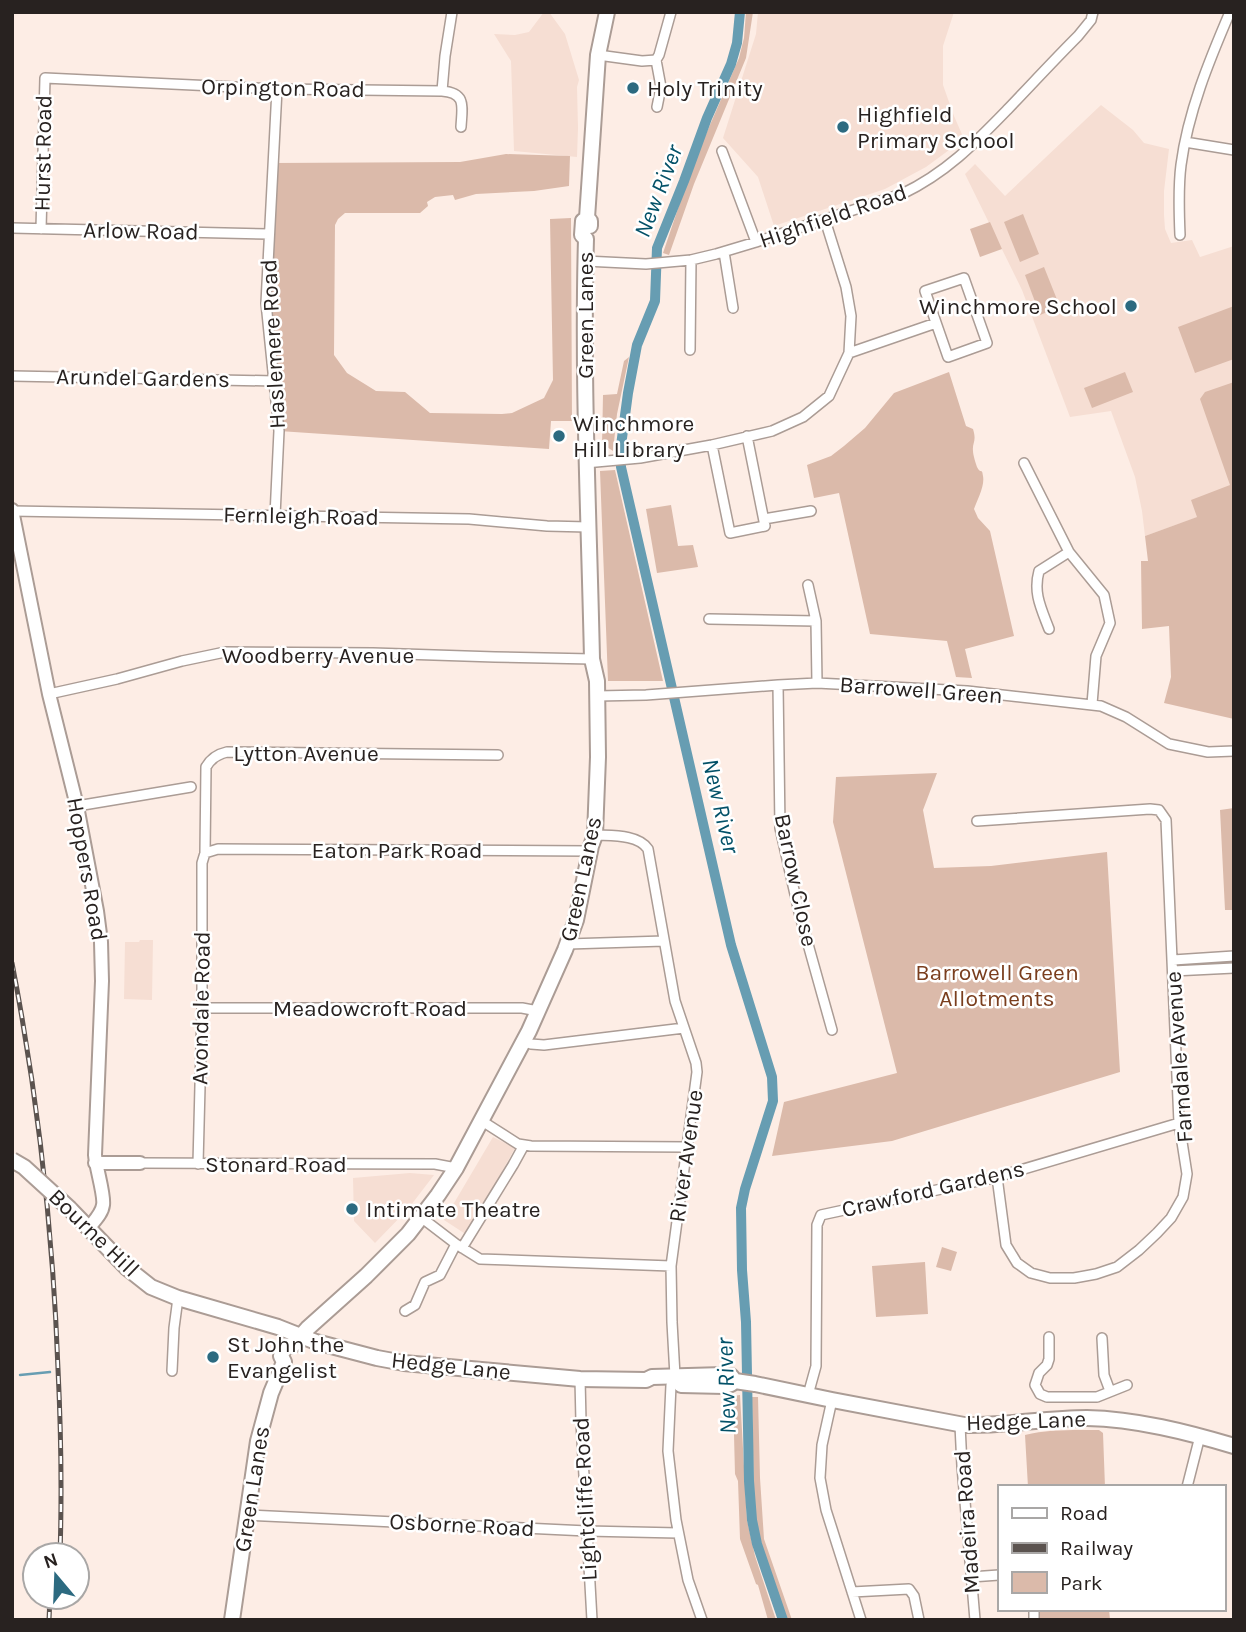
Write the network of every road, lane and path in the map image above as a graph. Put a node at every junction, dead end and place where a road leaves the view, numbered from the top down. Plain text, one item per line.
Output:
1 (452, 12) edge
2 (607, 12) edge
3 (671, 12) edge
4 (1093, 12) edge
5 (1230, 12) edge
6 (598, 55) junction
7 (656, 60) junction
8 (44, 78) joint
9 (277, 89) junction
10 (442, 91) junction
11 (657, 107) dead end
12 (461, 127) dead end
13 (1185, 142) junction
14 (1234, 150) edge
15 (722, 151) dead end
16 (825, 220) junction
17 (12, 228) edge
18 (41, 229) junction
19 (269, 234) junction
20 (1180, 235) dead end
21 (756, 242) junction
22 (724, 252) junction
23 (691, 260) junction
24 (585, 261) junction
25 (733, 308) dead end
26 (936, 324) junction
27 (690, 350) dead end
28 (849, 353) junction
29 (12, 376) edge
30 (274, 381) junction
31 (747, 436) junction
32 (712, 445) junction
33 (585, 463) junction
34 (1024, 463) dead end
35 (12, 510) edge
36 (811, 510) dead end
37 (275, 516) junction
38 (764, 519) junction
39 (588, 527) junction
40 (1069, 552) junction
41 (808, 585) dead end
42 (709, 619) dead end
43 (816, 621) junction
44 (1049, 629) dead end
45 (592, 659) junction
46 (817, 683) junction
47 (778, 685) junction
48 (49, 694) junction
49 (597, 696) junction
50 (1091, 704) junction
51 (1234, 751) edge
52 (498, 755) dead end
53 (191, 787) dead end
54 (77, 806) junction
55 (977, 821) dead end
56 (595, 835) junction
57 (590, 851) junction
58 (205, 853) junction
59 (664, 941) junction
60 (568, 944) junction
61 (1234, 956) edge
62 (1173, 960) junction
63 (1234, 968) edge
64 (1173, 971) junction
65 (202, 1008) junction
66 (538, 1011) junction
67 (684, 1028) junction
68 (832, 1030) dead end
69 (523, 1041) junction
70 (482, 1121) junction
71 (1180, 1123) junction
72 (524, 1145) junction
73 (687, 1147) junction
74 (12, 1160) edge
75 (95, 1163) junction
76 (140, 1163) joint
77 (193, 1164) junction
78 (456, 1168) junction
79 (997, 1177) junction
80 (422, 1218) junction
81 (88, 1229) junction
82 (459, 1246) junction
83 (671, 1266) junction
84 (178, 1298) junction
85 (405, 1311) dead end
86 (1049, 1337) dead end
87 (1102, 1338) dead end
88 (297, 1341) junction
89 (172, 1371) dead end
90 (580, 1379) junction
91 (673, 1380) junction
92 (1127, 1385) dead end
93 (1111, 1391) junction
94 (808, 1395) junction
95 (1082, 1398) junction
96 (832, 1401) junction
97 (1082, 1418) junction
98 (960, 1425) junction
99 (1200, 1436) junction
100 (1234, 1446) edge
101 (1188, 1485) edge
102 (247, 1515) junction
103 (587, 1531) junction
104 (678, 1533) junction
105 (998, 1575) edge
106 (971, 1577) junction
107 (852, 1592) junction
108 (232, 1620) edge
109 (592, 1620) edge
110 (702, 1620) edge
111 (861, 1620) edge
112 (919, 1620) edge
113 (975, 1620) edge

1 - 10 street
2 - 6 main road, Green Lanes
3 - 7 street
4 - 16 street, Highfield Road
5 - 13 street
6 - 7 street
6 - 24 main road, Green Lanes
7 - 11 street
8 - 9 street, Orpington Road
8 - 18 street, Hurst Road
9 - 10 street, Orpington Road
9 - 19 street, Haslemere Road
10 - 12 street
13 - 14 street
13 - 20 street
15 - 21 street
16 - 21 street, Highfield Road
16 - 28 street
17 - 18 street, Arlow Road
18 - 19 street, Arlow Road
19 - 30 street, Haslemere Road
21 - 22 street, Highfield Road
22 - 23 street, Highfield Road
22 - 25 street
23 - 24 street, Highfield Road
23 - 27 street
24 - 33 main road, Green Lanes
26 - 26 street
26 - 28 street
28 - 31 street
29 - 30 street, Arundel Gardens
30 - 37 street, Haslemere Road
31 - 32 street
31 - 38 street
32 - 33 street
32 - 38 street
33 - 39 main road, Green Lanes
34 - 40 street
35 - 37 street, Fernleigh Road
35 - 48 street, Hoppers Road
36 - 38 street
37 - 39 street, Fernleigh Road
39 - 45 main road, Green Lanes
40 - 44 street
40 - 50 street
41 - 43 street
42 - 43 street
43 - 46 street
45 - 48 street, Woodberry Avenue
45 - 49 main road, Green Lanes
46 - 47 street, Barrowell Green
46 - 50 street, Barrowell Green
47 - 49 street, Barrowell Green
47 - 68 street, Barrow Close
48 - 54 street, Hoppers Road
49 - 56 main road, Green Lanes
50 - 51 street, Barrowell Green
52 - 58 street, Lytton Avenue
53 - 54 street
54 - 75 street, Hoppers Road
55 - 62 street, Farndale Avenue
56 - 57 main road, Green Lanes
56 - 59 street, River Avenue
57 - 58 street, Eaton Park Road
57 - 60 main road, Green Lanes
58 - 65 street, Avondale Road
59 - 60 street
59 - 67 street, River Avenue
60 - 66 main road, Green Lanes
61 - 62 street
62 - 64 street, Farndale Avenue
63 - 64 street
64 - 71 street, Farndale Avenue
65 - 66 street, Meadowcroft Road
65 - 77 street, Avondale Road
66 - 69 main road, Green Lanes
67 - 69 street
67 - 73 street, River Avenue
69 - 70 main road, Green Lanes
70 - 72 street
70 - 78 main road, Green Lanes
71 - 79 street, Crawford Gardens
71 - 79 street, Farndale Avenue
72 - 73 street
72 - 82 street
73 - 83 street, River Avenue
74 - 81 main road, Bourne Hill, bridge
75 - 76 street, Stonard Road
75 - 81 street, Hoppers Road
76 - 77 street, Stonard Road
77 - 78 street, Stonard Road
78 - 80 main road, Green Lanes
79 - 94 street, Crawford Gardens
80 - 82 street
80 - 88 main road, Green Lanes
81 - 84 main road, Bourne Hill
82 - 83 street
82 - 85 street
83 - 91 street, River Avenue
84 - 88 main road, Bourne Hill
84 - 89 street
86 - 95 street
87 - 93 street
88 - 90 main road, Hedge Lane
88 - 102 main road, Green Lanes
90 - 91 main road, Hedge Lane
90 - 103 street, Lightcliffe Road
91 - 94 main road, Hedge Lane
91 - 104 street, River Avenue
92 - 93 street
93 - 95 street
94 - 96 main road, Hedge Lane
95 - 97 street
96 - 98 main road, Hedge Lane
96 - 107 street
97 - 98 main road, Hedge Lane
97 - 99 main road, Hedge Lane
98 - 106 street, Madeira Road
99 - 100 main road, Hedge Lane
99 - 101 street
102 - 103 street, Osborne Road
102 - 108 main road, Green Lanes
103 - 104 street, Osborne Road
103 - 109 street, Lightcliffe Road
104 - 110 street, River Avenue
105 - 106 street
106 - 113 street, Madeira Road
107 - 111 street
107 - 112 street

